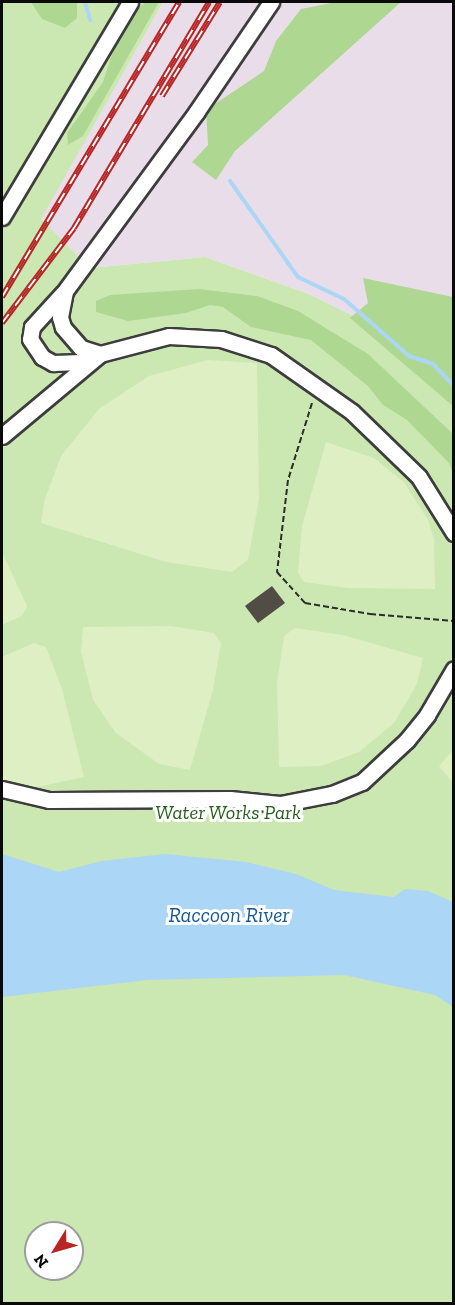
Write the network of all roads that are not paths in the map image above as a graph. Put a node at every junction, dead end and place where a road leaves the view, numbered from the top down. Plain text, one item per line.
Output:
1 (130, 2) edge
2 (271, 2) edge
3 (2, 217) edge
4 (65, 291) junction
5 (96, 357) junction
6 (2, 436) edge
7 (453, 533) edge
8 (453, 669) edge
9 (2, 789) edge

1 - 3 lane
2 - 4 lane
4 - 5 lane
4 - 5 lane
5 - 6 lane
5 - 7 lane
8 - 9 lane

